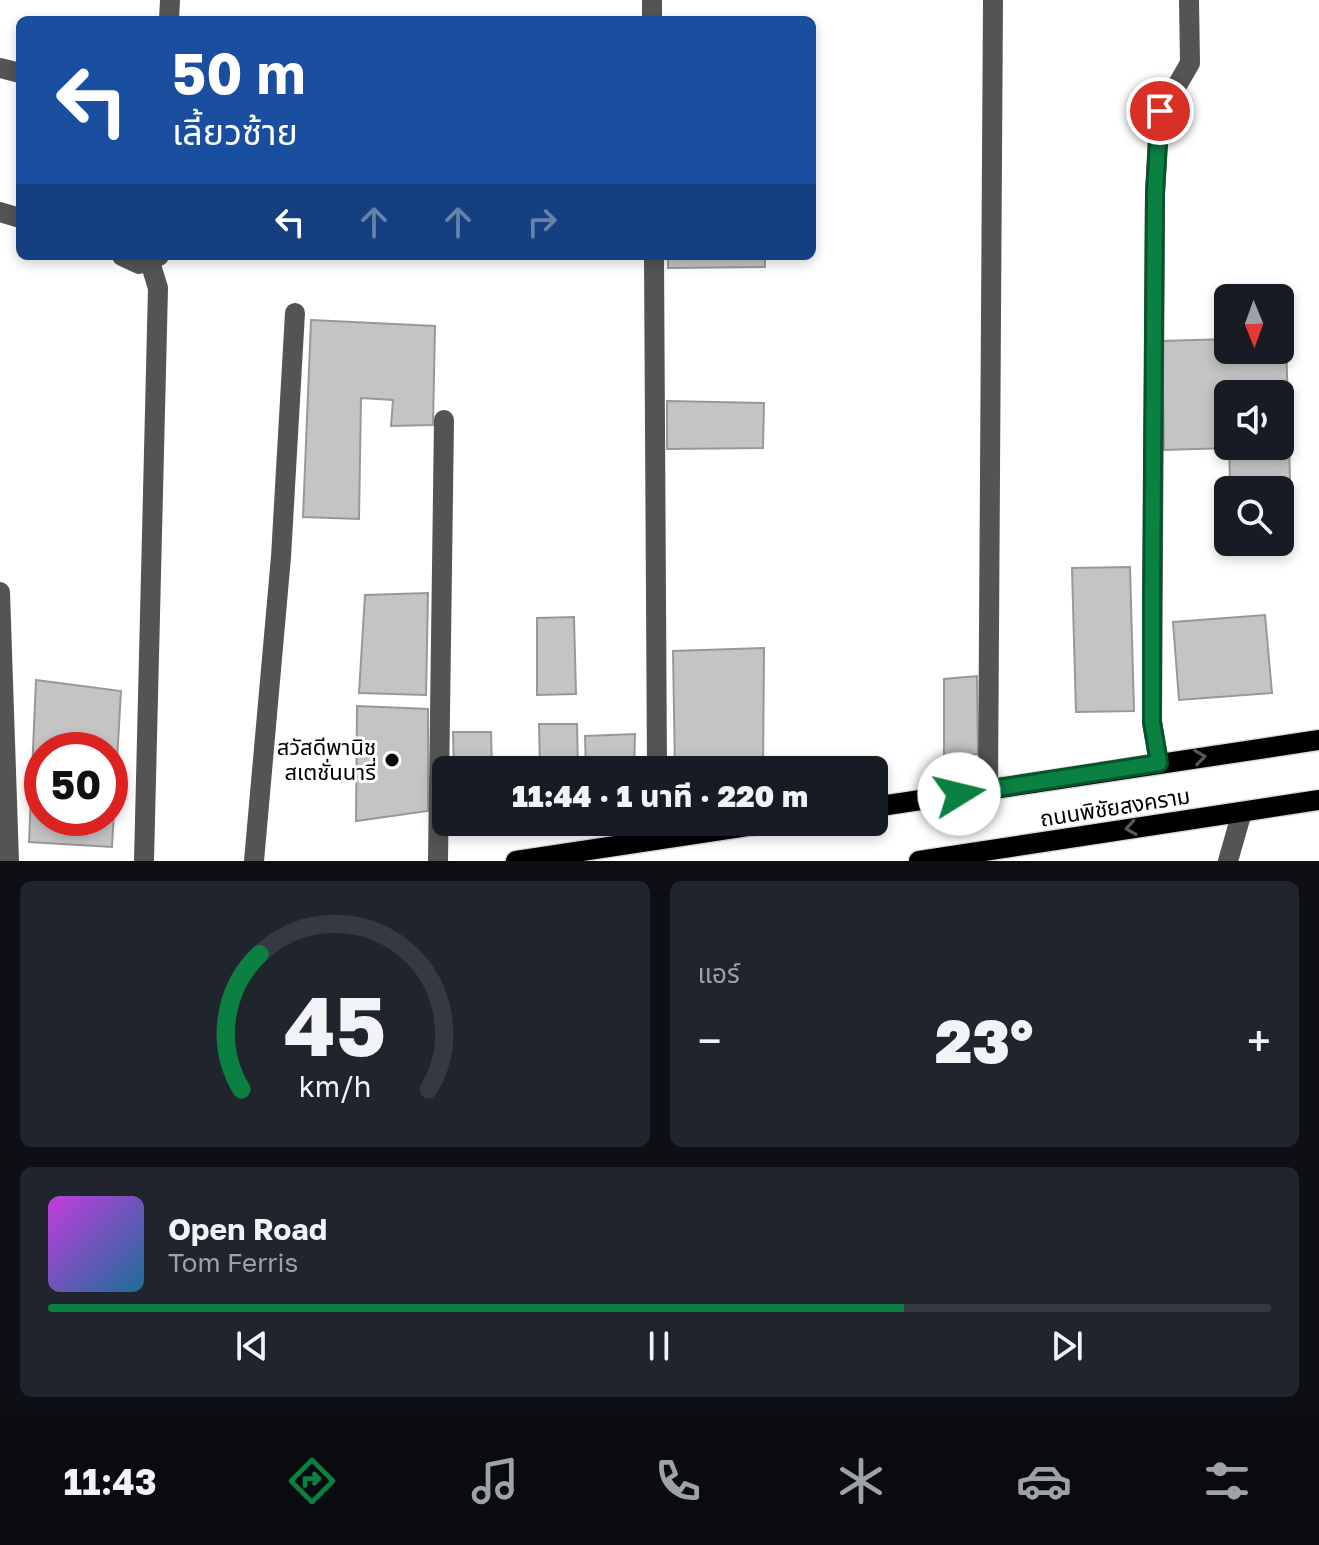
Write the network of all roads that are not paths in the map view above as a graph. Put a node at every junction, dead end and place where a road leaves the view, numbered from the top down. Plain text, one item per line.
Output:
1 (993, 0) edge
2 (1189, 0) edge
3 (130, 260) edge
4 (151, 260) edge
5 (154, 260) edge
6 (654, 260) edge
7 (295, 313) dead end
8 (444, 420) dead end
9 (0, 592) edge
10 (1319, 740) edge
11 (657, 756) edge
12 (1159, 763) junction
13 (988, 789) junction
14 (1319, 800) edge
15 (888, 805) edge
16 (1242, 812) junction
17 (634, 836) edge
18 (942, 859) edge
19 (9, 861) edge
20 (144, 861) edge
21 (254, 861) edge
22 (438, 861) edge
23 (516, 861) edge
24 (919, 861) edge
25 (1228, 861) edge

1 - 13 street
2 - 12 street
3 - 4 street
5 - 20 street
6 - 11 street
7 - 21 street
8 - 22 street
9 - 19 street
12 -> 10 main road, ถนนพิชัยสงคราม
12 - 13 main road, ถนนพิชัยสงคราม
13 - 15 main road, ถนนพิชัยสงคราม
14 - 16 main road, ถนนพิชัยสงคราม
16 -> 18 main road, ถนนพิชัยสงคราม
16 - 25 street
17 - 23 main road
18 - 24 main road, ถนนพิชัยสงคราม

